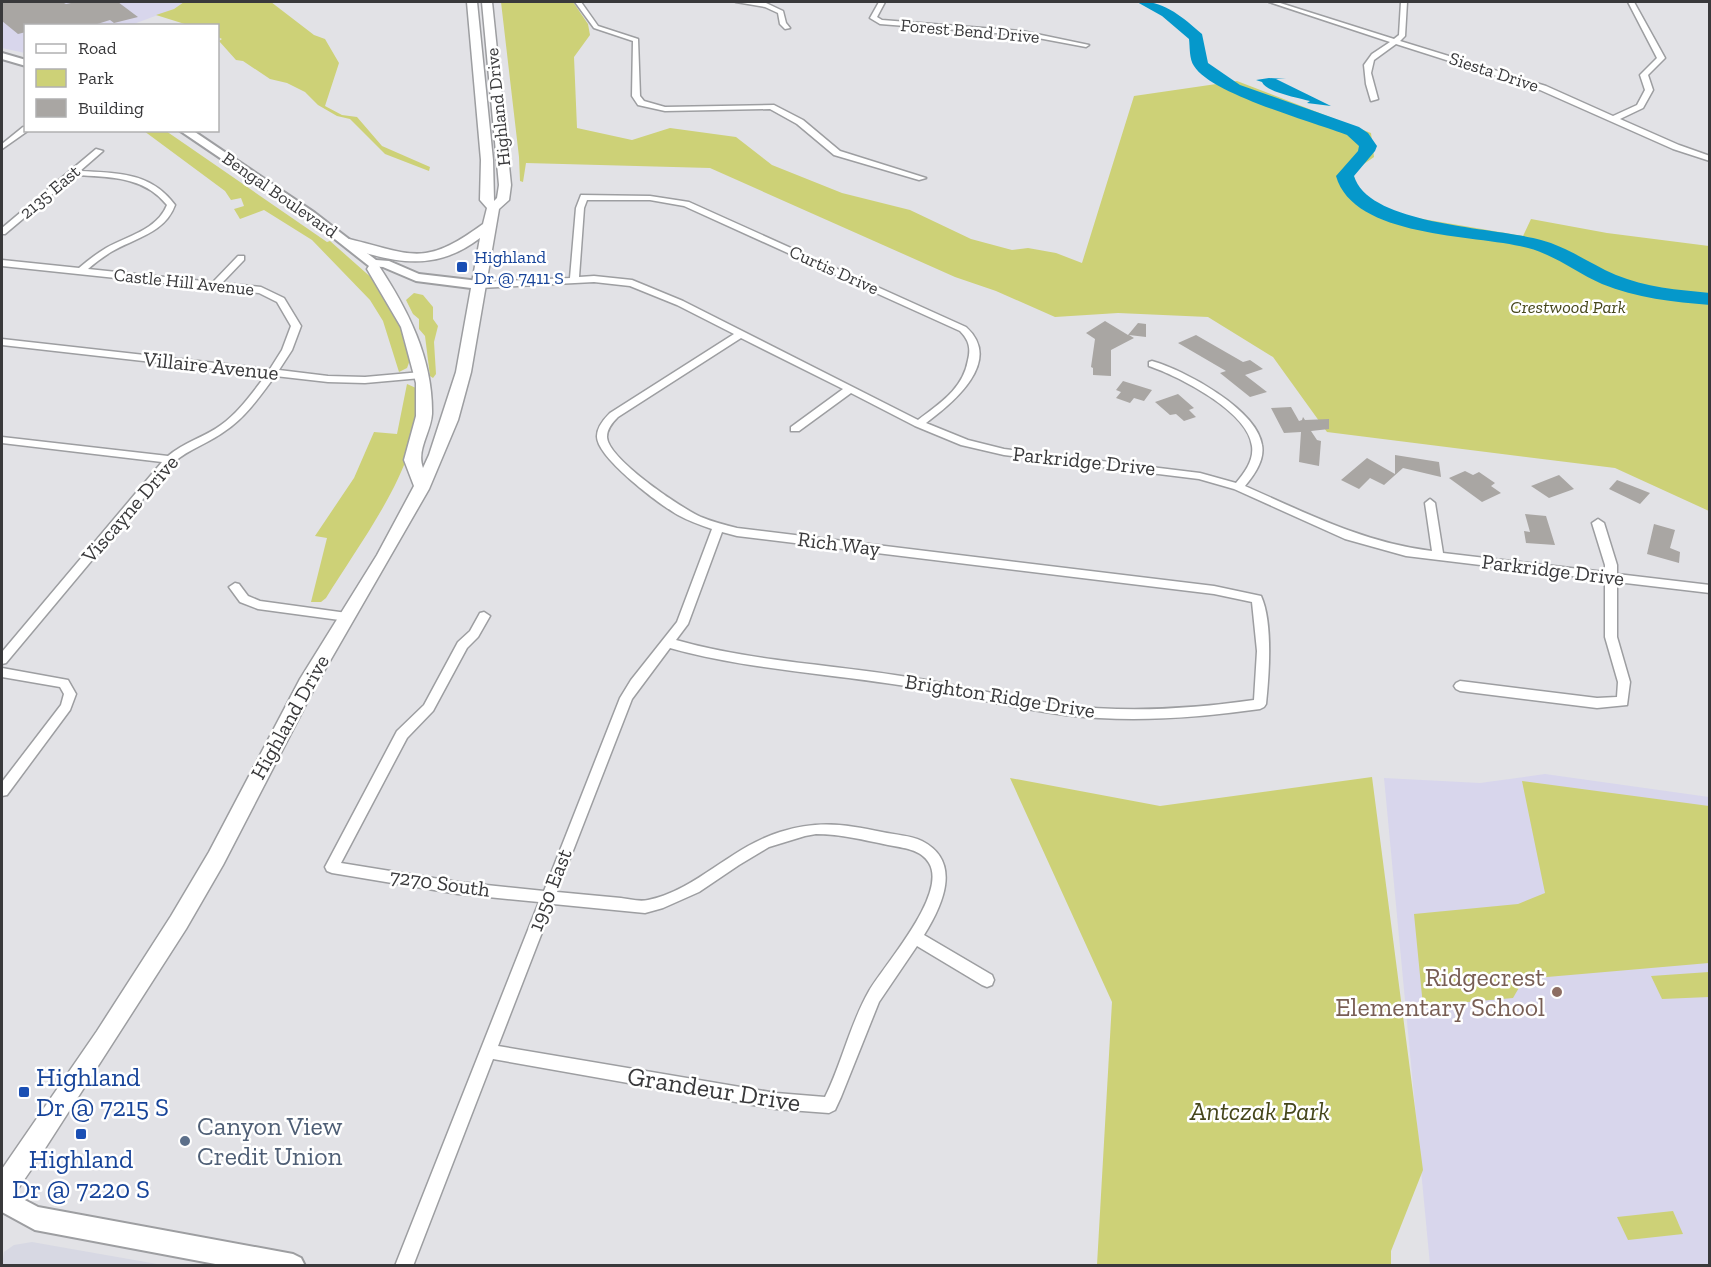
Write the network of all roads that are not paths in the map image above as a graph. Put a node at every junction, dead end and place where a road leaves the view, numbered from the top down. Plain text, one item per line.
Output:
1 (472, 2) edge
2 (487, 2) edge
3 (578, 2) edge
4 (739, 2) edge
5 (882, 2) edge
6 (1062, 2) edge
7 (1070, 2) edge
8 (1272, 2) edge
9 (1404, 2) edge
10 (1630, 2) edge
11 (787, 28) dead end
12 (1396, 41) junction
13 (1086, 45) dead end
14 (2, 56) edge
15 (24, 62) edge
16 (1374, 99) dead end
17 (1614, 119) junction
18 (24, 130) edge
19 (187, 132) edge
20 (2, 147) edge
21 (99, 151) dead end
22 (1710, 159) edge
23 (73, 173) junction
24 (922, 178) dead end
25 (493, 207) junction
26 (489, 226) junction
27 (2, 232) edge
28 (349, 243) junction
29 (241, 258) dead end
30 (2, 263) edge
31 (374, 266) junction
32 (81, 271) junction
33 (574, 280) junction
34 (215, 285) junction
35 (479, 285) junction
36 (741, 334) junction
37 (2, 342) edge
38 (1152, 364) dead end
39 (271, 373) junction
40 (421, 375) junction
41 (850, 389) junction
42 (919, 424) junction
43 (795, 429) dead end
44 (2, 440) edge
45 (170, 460) junction
46 (422, 486) junction
47 (1238, 487) junction
48 (1430, 503) dead end
49 (1598, 523) dead end
50 (718, 528) junction
51 (1438, 557) junction
52 (1611, 577) junction
53 (235, 587) dead end
54 (1710, 589) edge
55 (484, 616) dead end
56 (347, 617) junction
57 (1262, 630) joint
58 (669, 643) junction
59 (2, 660) edge
60 (2, 672) edge
61 (1460, 686) dead end
62 (2, 791) edge
63 (920, 846) joint
64 (548, 896) junction
65 (916, 938) junction
66 (987, 980) dead end
67 (487, 1051) junction
68 (2, 1190) edge
69 (2, 1200) edge
70 (293, 1266) edge
71 (404, 1266) edge

1 - 25 main road, Highland Drive
2 - 25 main road, Highland Drive
3 - 24 street
4 - 11 street
5 - 13 street, Forest Bend Drive
6 - 7 street
8 - 12 street, Siesta Drive
9 - 12 street
10 - 17 street
12 - 16 street
12 - 17 street, Siesta Drive
14 - 15 main road
17 - 22 street, Siesta Drive
18 - 20 street
19 - 28 main road, Bengal Boulevard
21 - 23 street, 2135 East
23 - 27 street, 2135 East
23 - 32 street
25 - 26 main road, Highland Drive
26 - 28 main road
26 - 35 main road, Highland Drive
28 - 31 main road, Bengal Boulevard
29 - 34 street
30 - 32 street, Castle Hill Avenue
31 - 35 main road, Bengal Boulevard
31 - 40 main road
32 - 34 street, Castle Hill Avenue
33 - 35 street, Parkridge Drive
33 - 36 street, Parkridge Drive
33 - 42 street, Curtis Drive
34 - 39 street, Castle Hill Avenue
35 - 46 main road, Highland Drive
36 - 41 street, Parkridge Drive
36 - 50 street, Rich Way
37 - 39 street, Villaire Avenue
38 - 47 street
39 - 40 street, Villaire Avenue
39 - 45 street, Viscayne Drive
40 - 46 main road
41 - 42 street, Parkridge Drive
41 - 43 street
42 - 47 street, Parkridge Drive
44 - 45 street
45 - 59 street, Viscayne Drive
46 - 56 main road, Highland Drive
47 - 51 street, Parkridge Drive
48 - 51 street
49 - 52 street
50 - 57 street, Rich Way
50 - 58 street, 1950 East
51 - 52 street, Parkridge Drive
52 - 54 street, Parkridge Drive
52 - 61 street
53 - 56 street
55 - 64 street, 7270 South
56 - 68 main road, Highland Drive
57 - 58 street, Brighton Ridge Drive
58 - 64 street, 1950 East
60 - 62 street
63 - 64 street, 7270 South
63 - 65 street, Grandeur Drive
64 - 67 street, 1950 East
65 - 66 street
65 - 67 street, Grandeur Drive
67 - 71 street, 1950 East
69 - 70 main road

